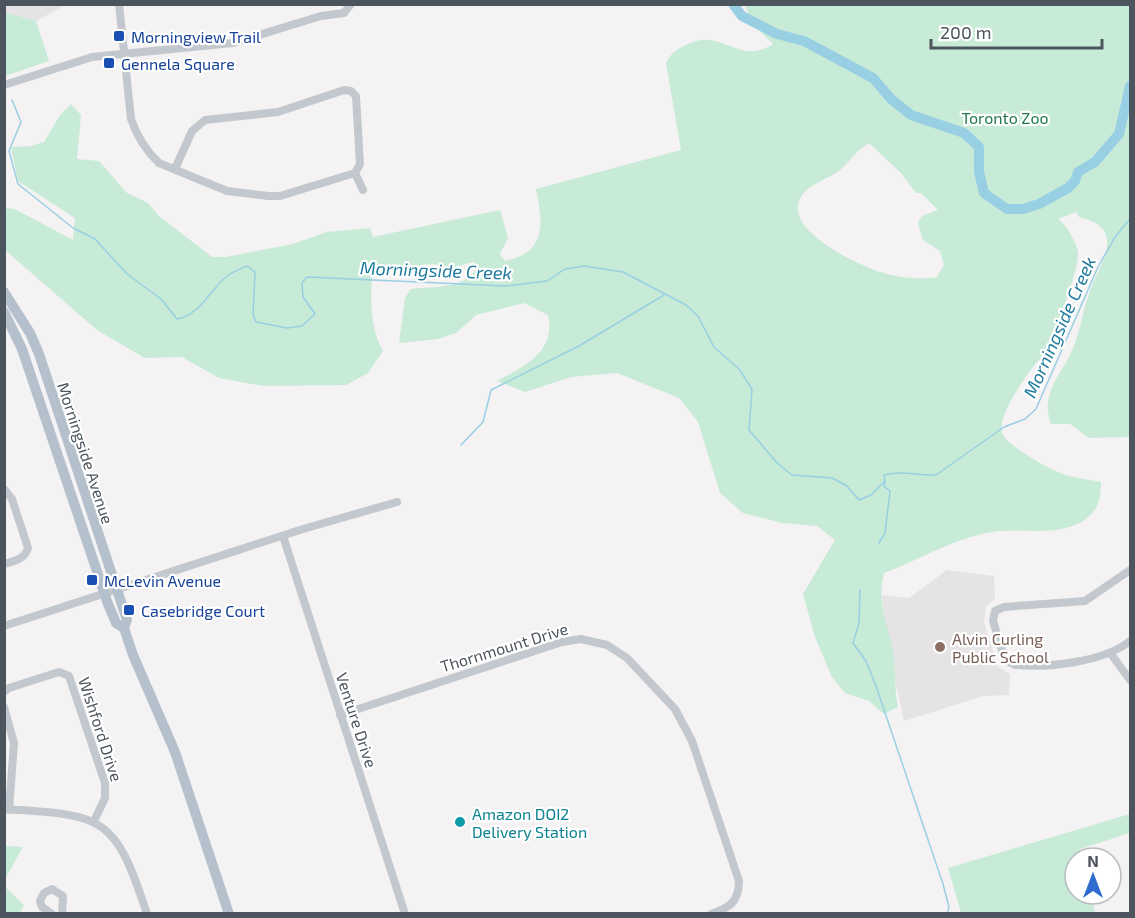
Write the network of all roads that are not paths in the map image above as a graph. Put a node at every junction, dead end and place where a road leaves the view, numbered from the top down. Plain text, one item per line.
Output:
1 (119, 4) edge
2 (351, 4) edge
3 (124, 54) junction
4 (4, 85) edge
5 (175, 169) junction
6 (355, 173) junction
7 (363, 190) dead end
8 (4, 292) edge
9 (4, 312) edge
10 (4, 489) edge
11 (397, 502) dead end
12 (283, 536) junction
13 (4, 564) edge
14 (1131, 570) edge
15 (116, 590) junction
16 (104, 594) junction
17 (4, 627) edge
18 (124, 628) junction
19 (1131, 641) edge
20 (1111, 654) junction
21 (1131, 680) edge
22 (4, 692) edge
23 (4, 707) edge
24 (340, 715) junction
25 (7, 810) edge
26 (94, 821) junction
27 (52, 914) edge
28 (62, 914) edge
29 (147, 914) edge
30 (228, 914) edge
31 (405, 914) edge
32 (711, 914) edge

1 - 3 street
2 - 3 street
3 - 4 street
3 - 5 street
5 - 6 street
5 - 6 street
6 - 7 street
8 - 15 main road, Morningside Avenue
9 - 16 main road, Morningside Avenue
10 - 13 street
11 - 12 street
12 - 15 street
12 - 24 street, Venture Drive
14 - 20 street
15 - 16 street
15 - 18 main road, Morningside Avenue
16 - 17 street
16 - 18 main road, Morningside Avenue
18 - 30 main road, Morningside Avenue
19 - 20 street
20 - 21 street
22 - 26 street, Wishford Drive
23 - 25 street
24 - 31 street, Venture Drive
24 - 32 street, Thornmount Drive
25 - 26 street
26 - 29 street
27 - 28 street

